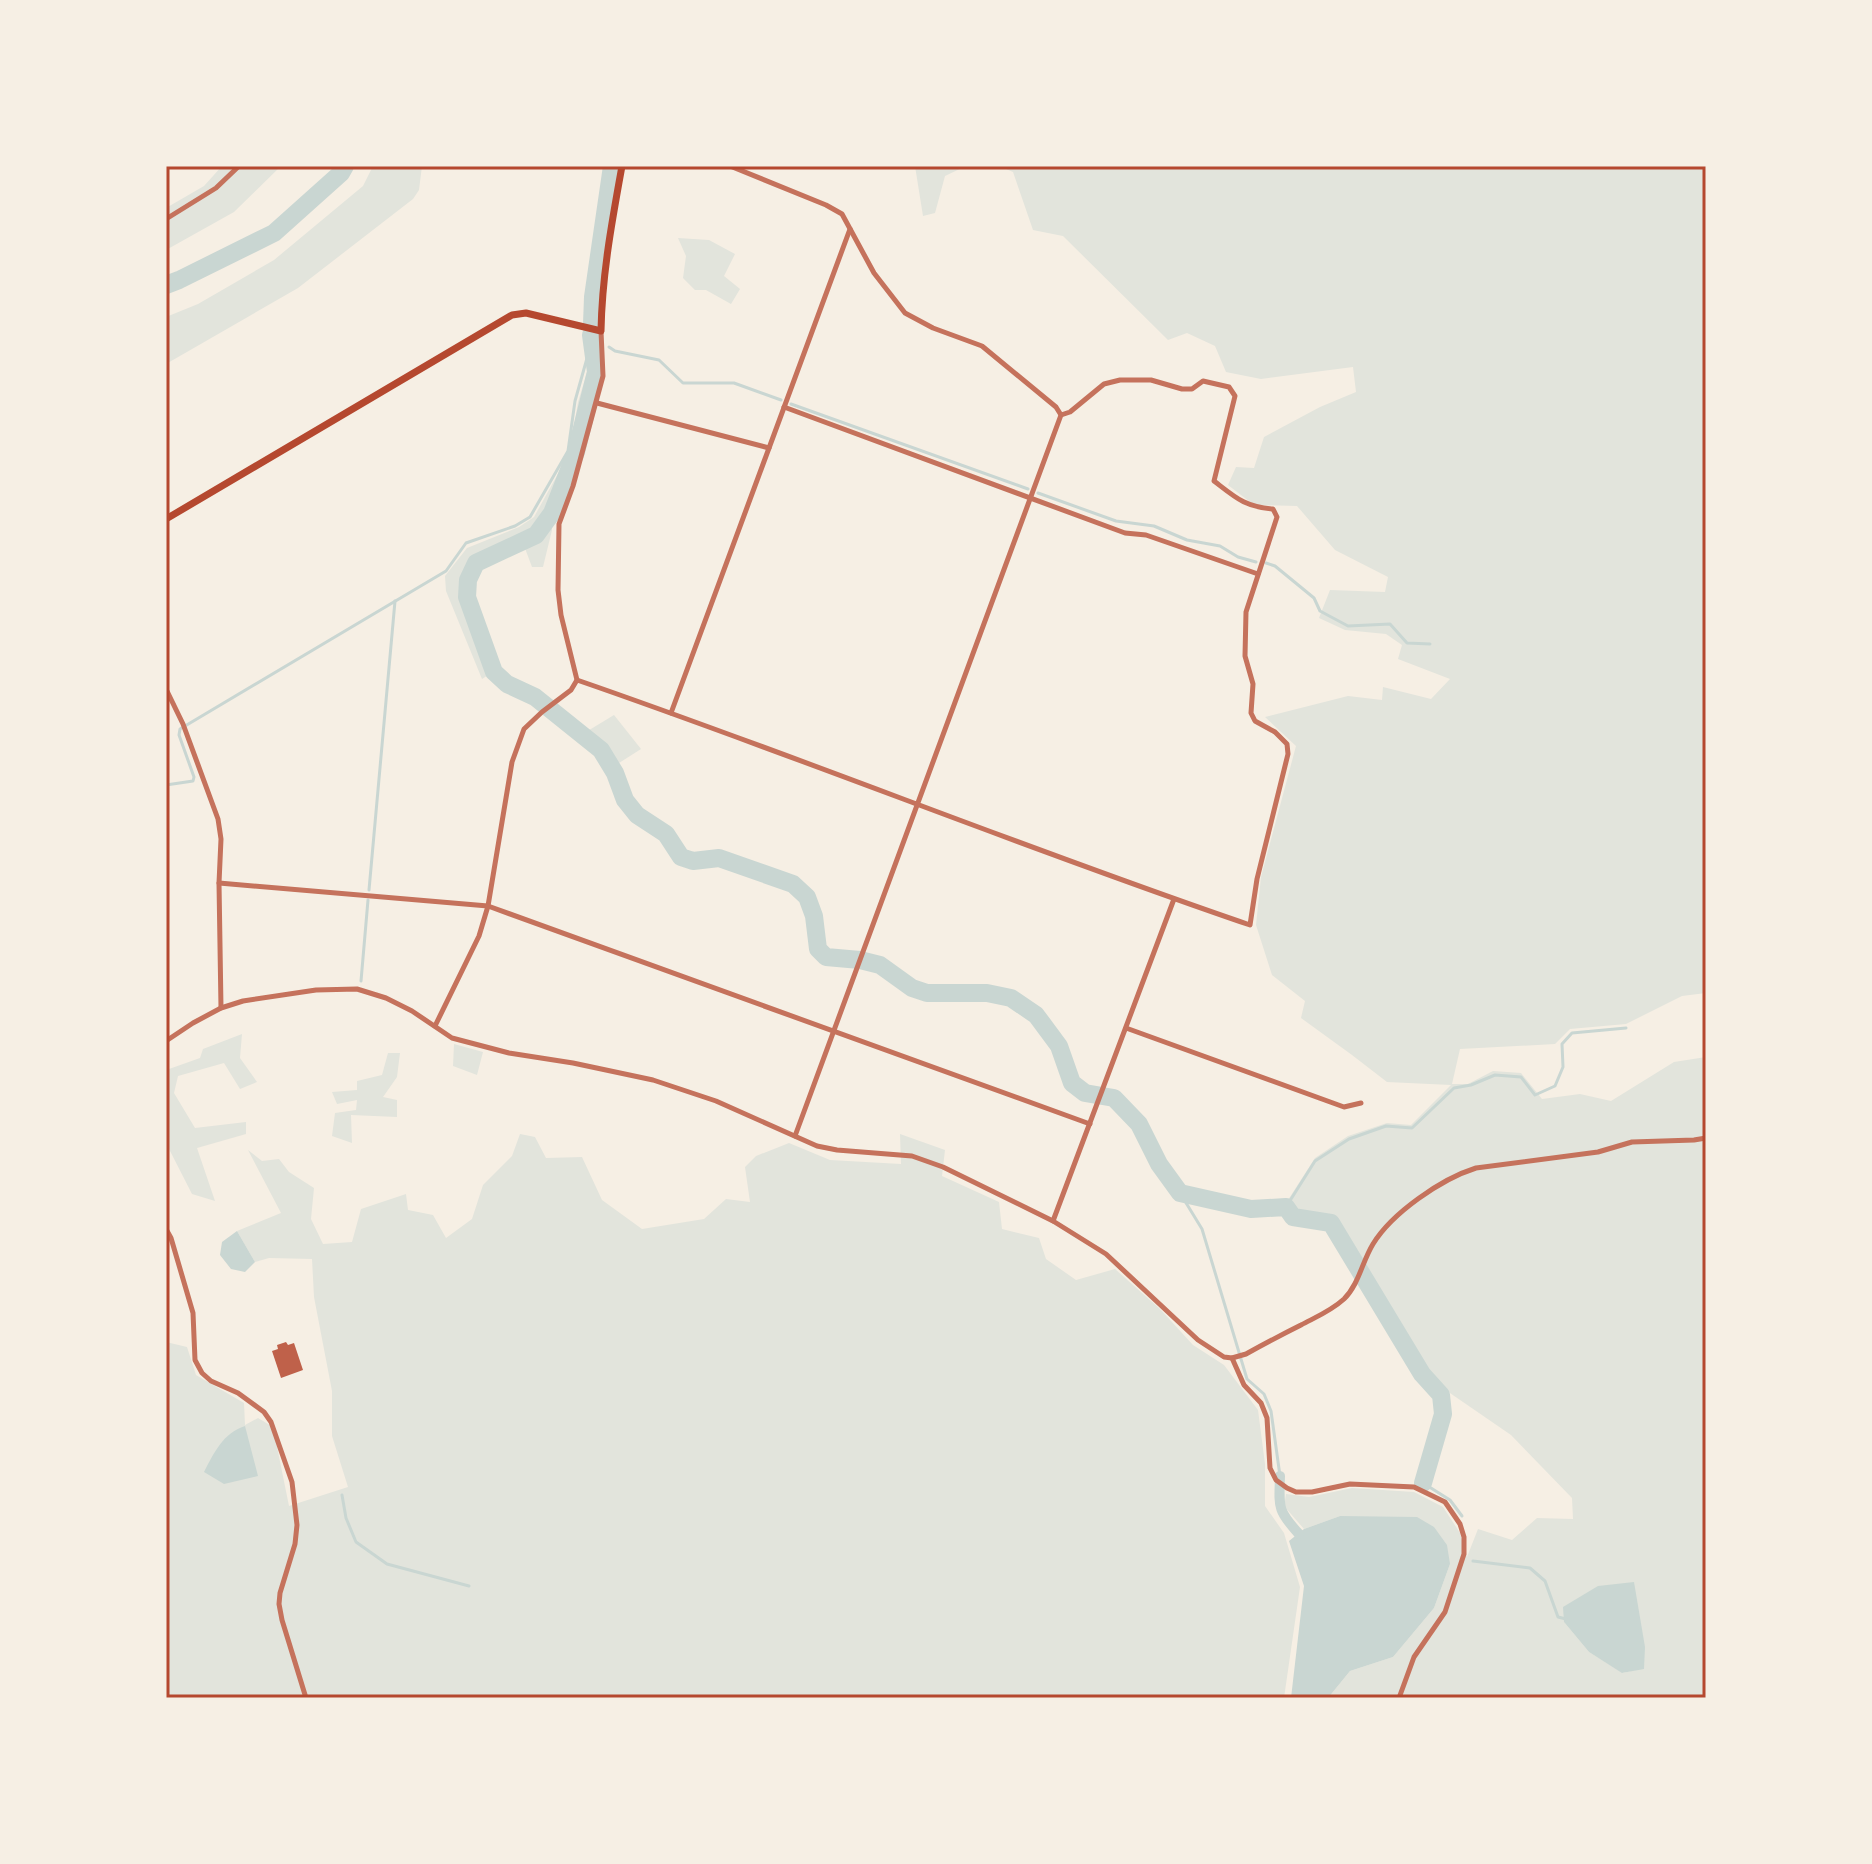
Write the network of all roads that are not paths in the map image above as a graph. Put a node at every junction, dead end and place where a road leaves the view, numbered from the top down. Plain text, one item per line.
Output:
1 (239, 166) edge
2 (622, 166) edge
3 (730, 166) edge
4 (746, 168) edge
5 (166, 219) edge
6 (850, 229) junction
7 (601, 331) junction
8 (597, 403) junction
9 (784, 407) junction
10 (1061, 415) junction
11 (769, 448) junction
12 (1030, 498) junction
13 (166, 519) edge
14 (1258, 574) junction
15 (577, 680) junction
16 (166, 689) edge
17 (671, 713) junction
18 (917, 804) junction
19 (219, 883) junction
20 (1174, 899) junction
21 (488, 906) junction
22 (221, 1008) junction
23 (435, 1026) junction
24 (1126, 1028) junction
25 (834, 1031) junction
26 (166, 1041) edge
27 (1361, 1103) dead end
28 (1090, 1124) junction
29 (795, 1136) junction
30 (1706, 1138) edge
31 (1053, 1221) junction
32 (166, 1229) edge
33 (1232, 1358) junction
34 (306, 1698) edge
35 (1399, 1698) edge

1 - 5 street
2 - 7 main road
3 - 4 street
4 - 6 street
6 - 9 street
6 - 10 street
7 - 8 street
7 - 13 main road
8 - 11 street
8 - 15 street
9 - 11 street
9 - 12 street
10 - 12 street
10 - 14 street
11 - 17 street
12 - 14 street
12 - 18 street
14 - 20 street
15 - 17 street
15 - 21 street
16 - 19 street
17 - 18 street
18 - 20 street
18 - 25 street
19 - 21 street
19 - 22 street
20 - 24 street
21 - 23 street
21 - 25 street
22 - 23 street
22 - 26 street
23 - 29 street
24 - 27 street
24 - 28 street
25 - 28 street
25 - 29 street
28 - 31 street
29 - 31 street
30 - 33 street
31 - 33 street
32 - 34 street
33 - 35 street

